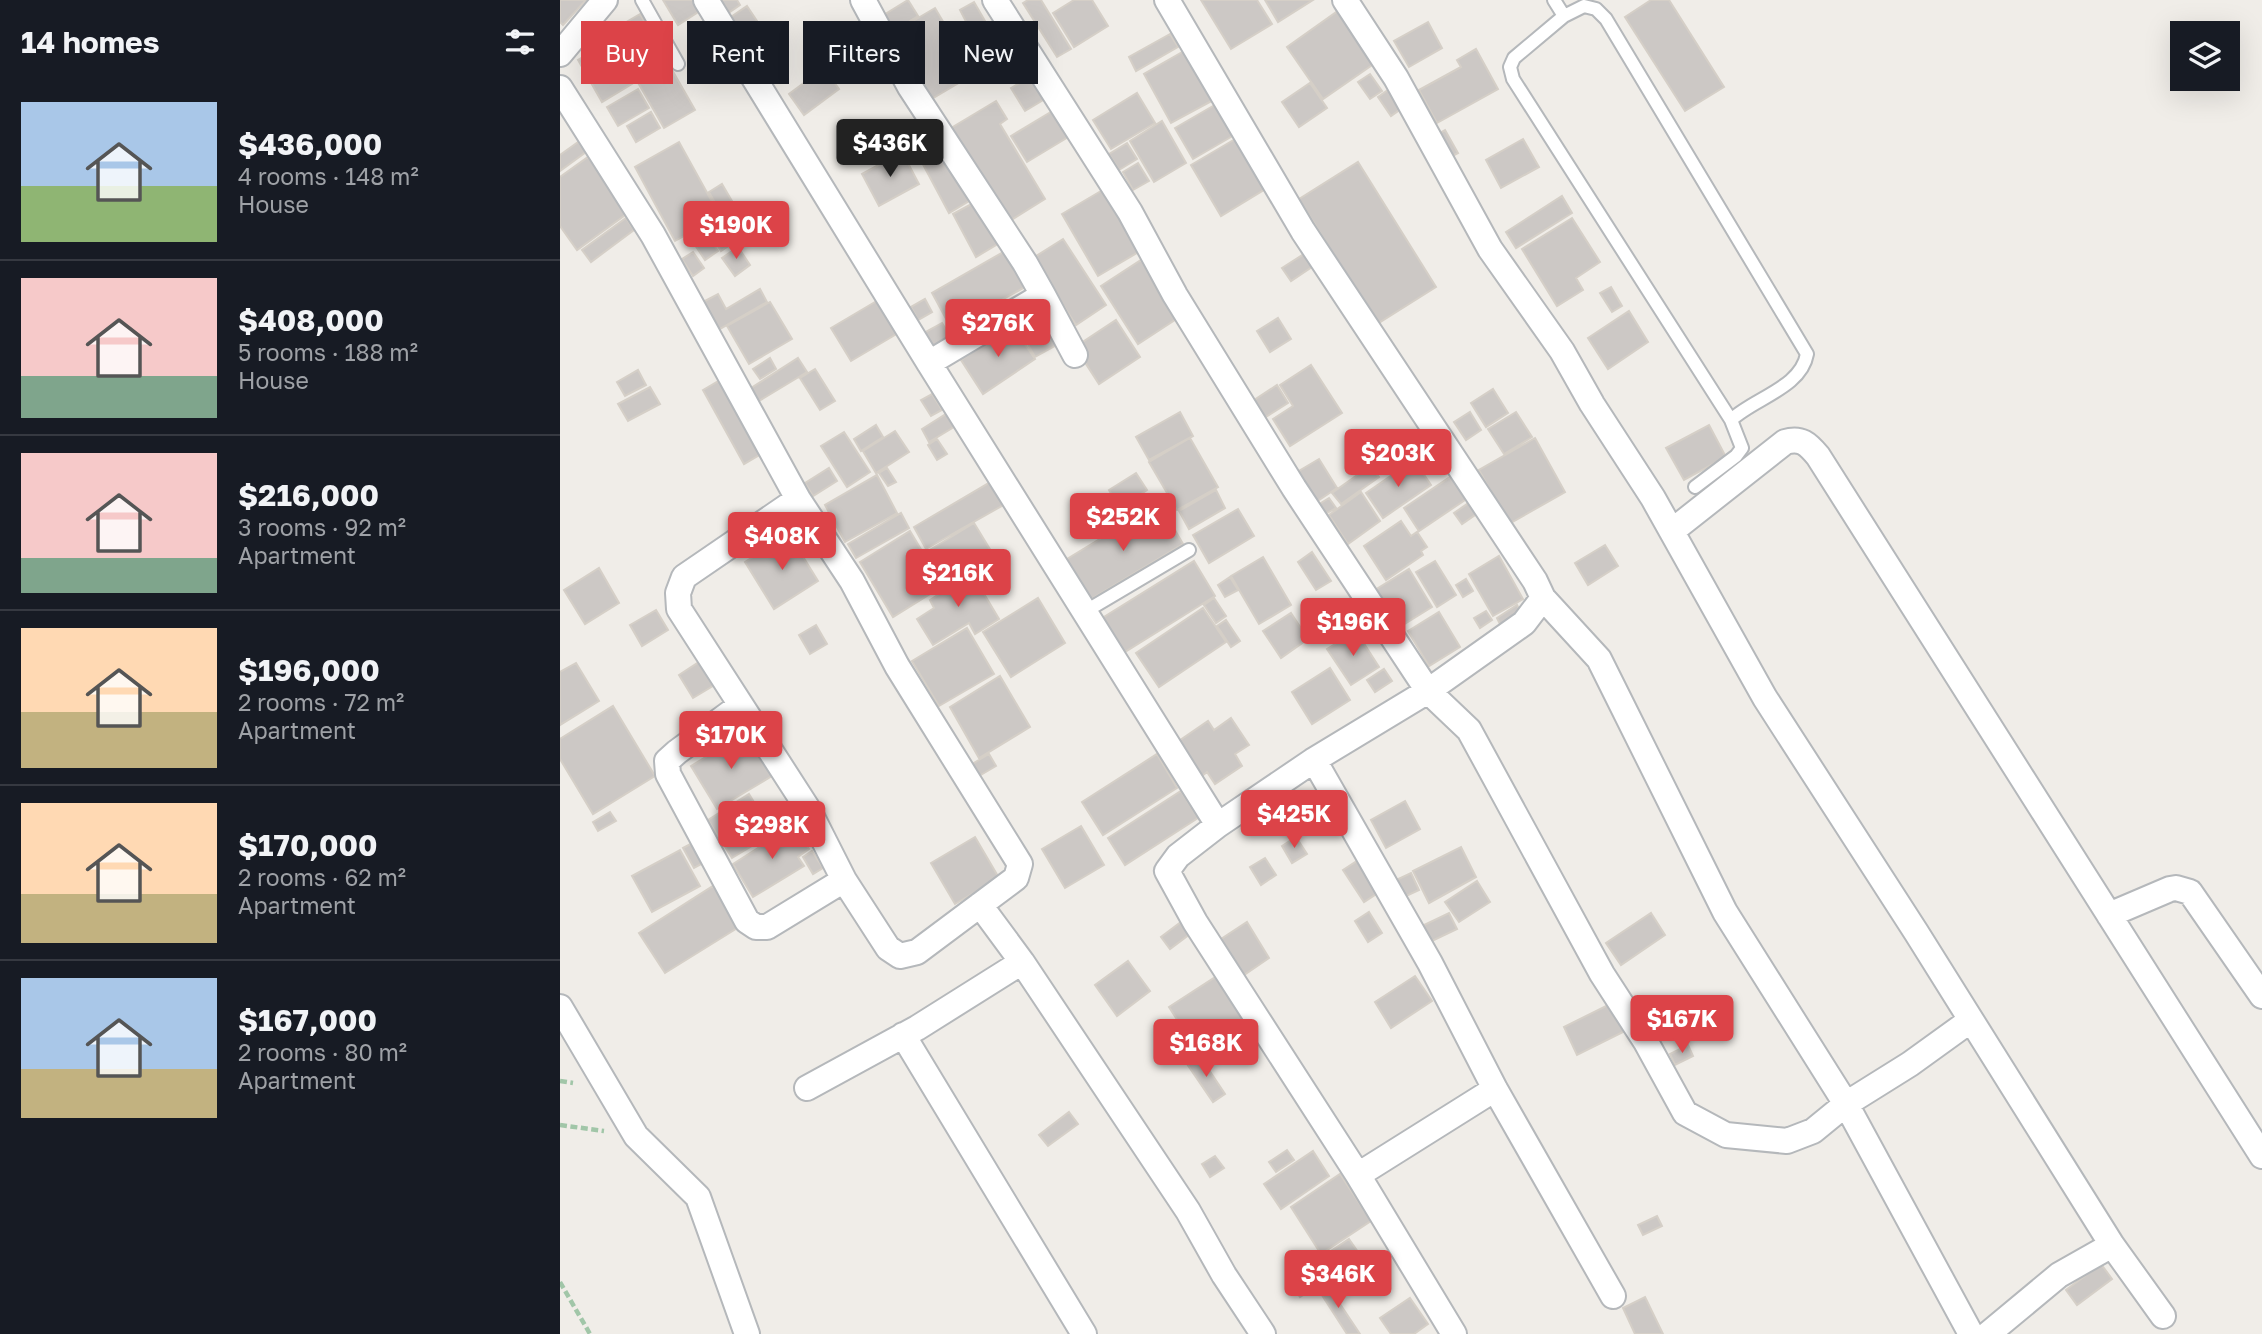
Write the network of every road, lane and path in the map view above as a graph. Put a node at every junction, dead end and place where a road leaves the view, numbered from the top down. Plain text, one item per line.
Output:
1 (605, 0) edge
2 (642, 0) edge
3 (706, 0) edge
4 (863, 0) edge
5 (995, 0) edge
6 (1167, 0) edge
7 (1345, 0) edge
8 (1554, 0) edge
9 (1564, 16) junction
10 (560, 54) edge
11 (678, 64) dead end
12 (560, 89) edge
13 (1043, 295) junction
14 (1075, 355) dead end
15 (929, 363) junction
16 (1731, 420) junction
17 (1695, 486) dead end
18 (798, 499) junction
19 (1672, 531) junction
20 (1189, 550) dead end
21 (1543, 598) junction
22 (1086, 611) junction
23 (1428, 691) junction
24 (741, 705) junction
25 (1314, 760) junction
26 (1217, 825) junction
27 (844, 880) junction
28 (980, 905) junction
29 (2109, 915) junction
30 (1022, 962) junction
31 (2262, 996) edge
32 (560, 1007) edge
33 (1971, 1020) junction
34 (903, 1035) junction
35 (807, 1088) dead end
36 (1495, 1089) junction
37 (1846, 1104) junction
38 (560, 1125) edge
39 (636, 1136) junction
40 (2262, 1156) edge
41 (1358, 1175) junction
42 (2112, 1245) junction
43 (560, 1282) edge
44 (1613, 1296) dead end
45 (2163, 1316) dead end
46 (590, 1334) edge
47 (747, 1334) edge
48 (1084, 1334) edge
49 (1263, 1334) edge
50 (1454, 1334) edge
51 (1971, 1334) edge
52 (1988, 1334) edge

1 - 10 street
2 - 11 lane
3 - 15 street
4 - 13 street
5 - 23 street
6 - 21 street
7 - 19 street
8 - 9 lane
9 - 16 lane
9 - 16 lane
12 - 18 street
13 - 14 street
13 - 15 street
15 - 22 street
16 - 17 lane
18 - 24 street
18 - 28 street
19 - 29 street
19 - 33 street
20 - 22 lane
21 - 23 street
21 - 37 street
22 - 26 street
23 - 25 street
23 - 37 street
24 - 27 street
24 - 27 street
25 - 26 street
25 - 36 street
26 - 41 street
27 - 28 street
28 - 30 street
29 - 31 street
29 - 40 street
30 - 34 street
30 - 49 street
32 - 39 street
33 - 37 street
33 - 42 street
34 - 35 street
34 - 48 street
36 - 41 street
36 - 44 street
37 - 51 street
38 - 39 path
39 - 47 street
41 - 50 street
42 - 45 street
42 - 52 street
43 - 46 path

